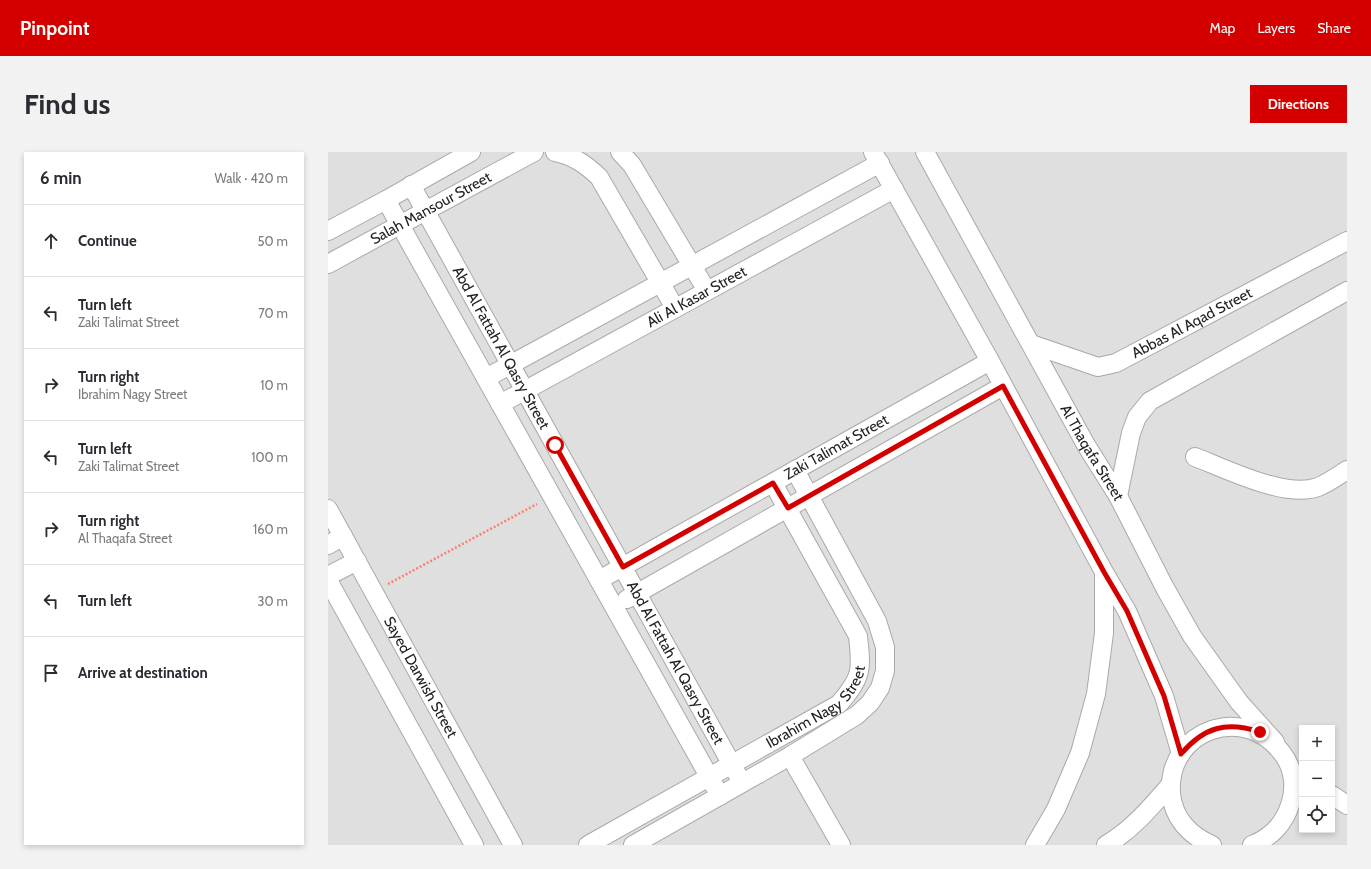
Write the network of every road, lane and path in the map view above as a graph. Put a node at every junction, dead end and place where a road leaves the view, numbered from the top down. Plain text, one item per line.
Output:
1 (471, 152) edge
2 (534, 152) edge
3 (555, 152) edge
4 (620, 152) edge
5 (925, 152) edge
6 (877, 158) edge
7 (411, 185) junction
8 (894, 188) junction
9 (386, 200) junction
10 (425, 211) junction
11 (400, 225) junction
12 (328, 231) edge
13 (1347, 242) edge
14 (328, 264) edge
15 (692, 266) junction
16 (660, 283) junction
17 (707, 290) junction
18 (1347, 291) edge
19 (675, 308) junction
20 (1032, 344) junction
21 (990, 361) junction
22 (511, 365) junction
23 (486, 378) junction
24 (1003, 386) junction
25 (525, 390) junction
26 (500, 404) junction
27 (1194, 457) dead end
28 (795, 470) junction
29 (1347, 470) edge
30 (773, 483) junction
31 (552, 496) junction
32 (809, 496) junction
33 (1118, 496) junction
34 (788, 508) junction
35 (328, 509) edge
36 (336, 540) edge
37 (357, 561) junction
38 (623, 567) junction
39 (1104, 572) junction
40 (328, 576) edge
41 (328, 580) edge
42 (599, 580) junction
43 (374, 592) junction
44 (637, 593) junction
45 (614, 606) junction
46 (862, 664) junction
47 (885, 671) junction
48 (1274, 742) junction
49 (1181, 754) junction
50 (790, 756) junction
51 (1287, 760) junction
52 (732, 764) junction
53 (1299, 770) edge
54 (709, 777) junction
55 (742, 783) junction
56 (1171, 784) junction
57 (720, 796) junction
58 (1335, 797) edge
59 (1347, 805) edge
60 (474, 845) edge
61 (513, 845) edge
62 (588, 845) edge
63 (632, 845) edge
64 (841, 845) edge
65 (1034, 845) edge
66 (1106, 845) edge
67 (1212, 845) edge
68 (1252, 845) edge

1 - 7 street, Salah Mansour Street
2 - 10 street, Salah Mansour Street
3 - 16 street
4 - 15 street
5 - 20 street, Al Thaqafa Street
6 - 8 street
6 - 15 street, Ali Al Kasar Street
7 - 9 street, Salah Mansour Street
7 - 10 street, Abd Al Fattah Al Qasry Street
8 - 17 street, Ali Al Kasar Street
8 - 21 street
9 - 11 street, Abd Al Fattah Al Qasry Street
9 - 12 street, Salah Mansour Street
10 - 11 street, Salah Mansour Street
10 - 22 street, Abd Al Fattah Al Qasry Street
11 - 14 street, Salah Mansour Street
11 - 23 street, Abd Al Fattah Al Qasry Street
13 - 20 street, Abbas Al Aqad Street
15 - 16 street, Ali Al Kasar Street
15 - 17 street
16 - 19 street
16 - 22 street, Ali Al Kasar Street
17 - 19 street, Ali Al Kasar Street
18 - 33 street
19 - 25 street, Ali Al Kasar Street
20 - 33 street, Al Thaqafa Street
21 - 24 street
21 - 28 street, Zaki Talimat Street
22 - 23 street, Ali Al Kasar Street
22 - 25 street, Abd Al Fattah Al Qasry Street
23 - 26 street, Abd Al Fattah Al Qasry Street
24 - 32 street, Zaki Talimat Street
24 - 39 street
25 - 26 street, Ali Al Kasar Street
25 - 38 street, Abd Al Fattah Al Qasry Street
26 - 31 street, Abd Al Fattah Al Qasry Street
27 - 29 street
28 - 30 street, Zaki Talimat Street
28 - 32 street, Ibrahim Nagy Street
30 - 34 street, Ibrahim Nagy Street
30 - 38 street, Zaki Talimat Street
31 - 42 street, Abd Al Fattah Al Qasry Street
31 - 43 path
32 - 34 street, Zaki Talimat Street
32 - 47 street, Ibrahim Nagy Street
33 - 48 street, Al Thaqafa Street
34 - 44 street, Zaki Talimat Street
34 - 46 street, Ibrahim Nagy Street
35 - 36 street, Sayed Darwish Street
36 - 37 street, Sayed Darwish Street
37 - 40 street
37 - 43 street, Sayed Darwish Street
38 - 42 street, Zaki Talimat Street
38 - 44 street, Abd Al Fattah Al Qasry Street
39 - 49 street
39 - 65 street
41 - 60 street
42 - 45 street, Abd Al Fattah Al Qasry Street
43 - 61 street, Sayed Darwish Street
44 - 45 street, Zaki Talimat Street
44 - 52 street, Abd Al Fattah Al Qasry Street
45 - 54 street, Abd Al Fattah Al Qasry Street
46 - 47 street
46 - 52 street, Ibrahim Nagy Street
47 - 50 street, Ibrahim Nagy Street
48 - 49 street
48 - 51 street, Al Thaqafa Street
49 - 56 street
50 - 55 street, Ibrahim Nagy Street
50 - 64 street
51 - 53 street
51 - 68 street
52 - 54 street, Ibrahim Nagy Street
52 - 55 street, Abd Al Fattah Al Qasry Street
54 - 57 street, Abd Al Fattah Al Qasry Street
54 - 62 street, Ibrahim Nagy Street
55 - 57 street, Ibrahim Nagy Street
56 - 66 street
56 - 67 street
57 - 63 street, Ibrahim Nagy Street
58 - 59 street

